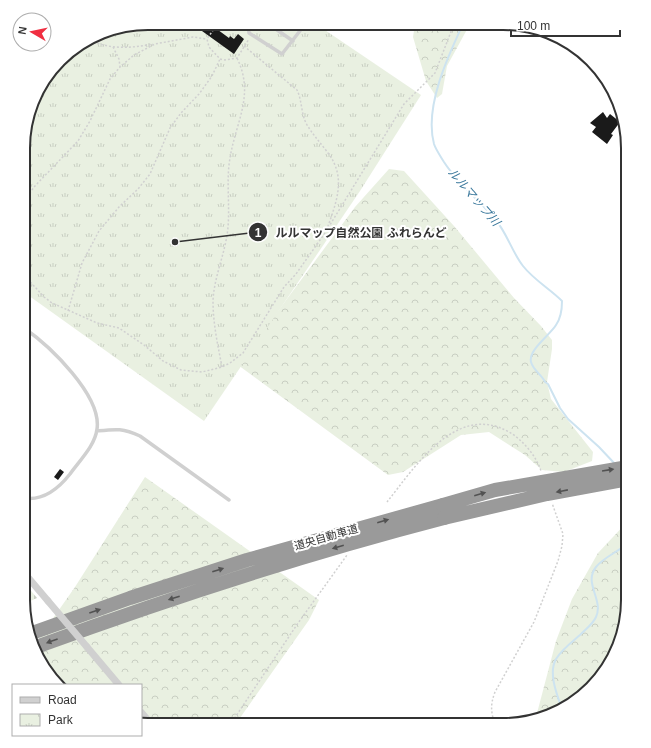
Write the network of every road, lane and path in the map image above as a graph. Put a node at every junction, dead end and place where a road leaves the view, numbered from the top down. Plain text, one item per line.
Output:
1 (213, 30) edge
2 (249, 30) edge
3 (277, 30) edge
4 (301, 30) edge
5 (452, 30) edge
6 (252, 34) junction
7 (207, 39) junction
8 (292, 41) junction
9 (95, 43) edge
10 (155, 44) junction
11 (244, 46) junction
12 (113, 47) junction
13 (237, 58) junction
14 (220, 59) junction
15 (120, 67) junction
16 (30, 193) edge
17 (325, 233) junction
18 (30, 282) edge
19 (68, 311) junction
20 (30, 332) edge
21 (222, 367) junction
22 (97, 431) junction
23 (621, 468) edge
24 (543, 475) dead end
25 (621, 480) edge
26 (30, 497) edge
27 (550, 497) dead end
28 (229, 500) dead end
29 (387, 502) dead end
30 (443, 511) junction
31 (351, 550) dead end
32 (30, 580) edge
33 (34, 632) edge
34 (39, 646) edge
35 (118, 684) edge
36 (235, 718) edge
37 (493, 718) edge

1 - 7 path
2 - 6 lane
3 - 8 lane
4 - 8 lane
5 - 17 path
6 - 8 lane
6 - 11 path
7 - 10 path
7 - 14 path
9 - 12 path
10 - 12 path
10 - 15 path
11 - 13 path
11 - 17 path
12 - 15 path
13 - 14 path
13 - 21 path
14 - 19 path
15 - 16 path
17 - 21 path
18 - 19 path
19 - 21 path
20 - 22 lane
22 - 26 lane
22 - 28 lane
30 -> 23 highway, 道央自動車道, bridge
24 - 29 path
25 -> 30 highway, 道央自動車道, bridge
27 - 37 path
33 -> 30 highway, 道央自動車道
30 -> 34 highway, 道央自動車道
31 - 36 path
32 - 35 street, bridge

